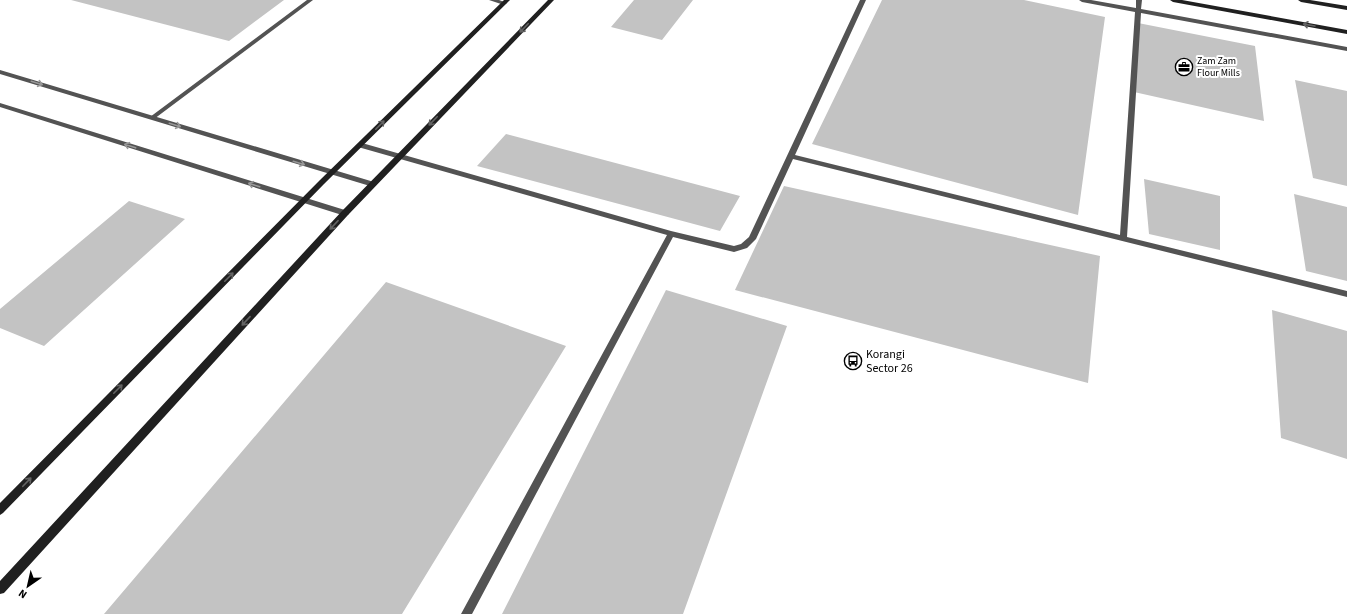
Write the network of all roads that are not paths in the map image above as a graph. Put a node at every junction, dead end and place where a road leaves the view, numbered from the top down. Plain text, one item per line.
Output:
1 (310, 0) edge
2 (492, 0) edge
3 (551, 0) edge
4 (863, 0) edge
5 (1082, 0) edge
6 (1139, 0) edge
7 (1173, 0) edge
8 (1301, 0) edge
9 (506, 1) edge
10 (1347, 8) edge
11 (1138, 11) junction
12 (1347, 32) edge
13 (1347, 49) edge
14 (0, 72) edge
15 (0, 105) edge
16 (152, 118) junction
17 (360, 145) junction
18 (401, 155) junction
19 (791, 156) junction
20 (332, 172) junction
21 (372, 184) junction
22 (304, 201) junction
23 (345, 213) junction
24 (671, 234) junction
25 (1123, 238) junction
26 (1347, 294) edge
27 (0, 510) edge
28 (0, 588) edge
29 (466, 614) edge

1 - 16 street
2 - 9 street
3 -> 18 street
4 - 19 street
5 - 11 street
6 - 11 street
12 -> 7 street
8 - 10 street
17 -> 9 street
11 - 13 street
11 - 25 street
14 -> 16 street
22 -> 15 street
16 -> 20 street
17 - 18 street
17 - 20 street
18 - 21 street
18 - 24 street
19 - 24 street
19 - 25 street
20 - 21 street
20 - 22 street
21 - 23 street
22 - 23 street
27 -> 22 street
23 -> 28 street
24 - 29 street
25 - 26 street

